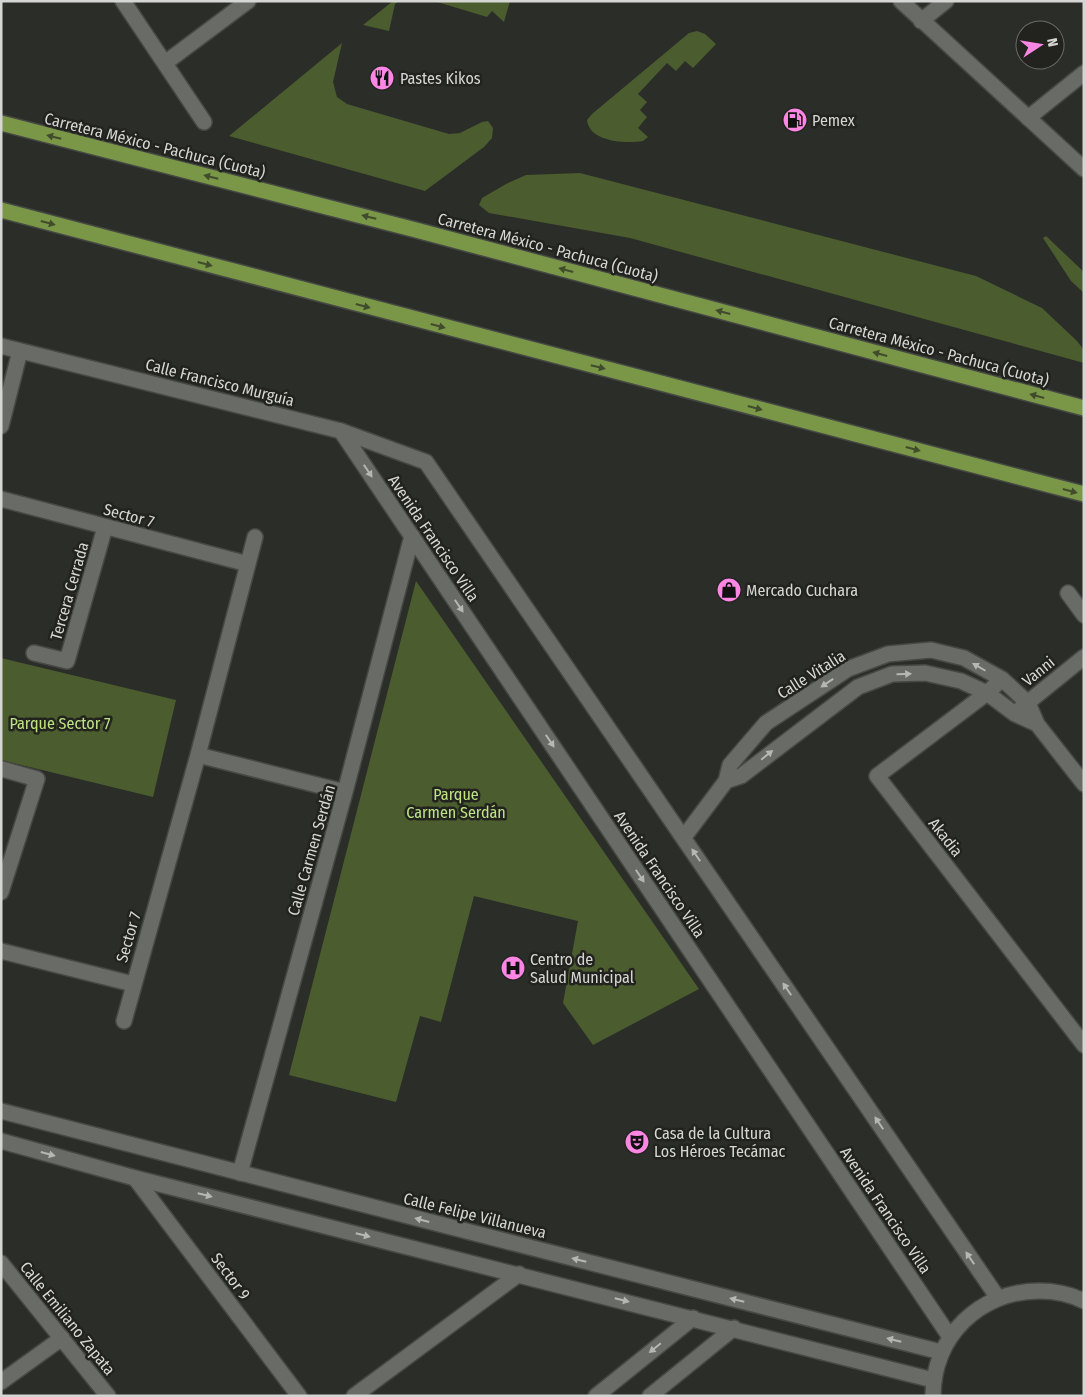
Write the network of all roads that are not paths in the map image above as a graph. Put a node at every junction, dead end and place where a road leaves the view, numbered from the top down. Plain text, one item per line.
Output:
1 (123, 1) edge
2 (248, 1) edge
3 (900, 1) edge
4 (946, 1) edge
5 (922, 20) junction
6 (165, 63) junction
7 (1084, 73) edge
8 (1028, 118) junction
9 (204, 122) dead end
10 (1, 123) edge
11 (1084, 169) edge
12 (1, 210) edge
13 (1, 346) edge
14 (20, 351) junction
15 (1084, 408) edge
16 (1, 426) edge
17 (341, 431) junction
18 (1084, 494) edge
19 (1, 499) edge
20 (105, 526) junction
21 (412, 536) junction
22 (255, 537) dead end
23 (248, 564) junction
24 (1068, 593) dead end
25 (1084, 616) edge
26 (34, 654) dead end
27 (1084, 657) edge
28 (848, 669) junction
29 (1002, 680) junction
30 (858, 686) junction
31 (987, 693) junction
32 (1028, 702) junction
33 (1015, 714) junction
34 (1037, 724) junction
35 (198, 754) junction
36 (2, 769) edge
37 (726, 781) junction
38 (1084, 784) edge
39 (345, 792) junction
40 (684, 837) junction
41 (1, 892) edge
42 (1, 951) edge
43 (133, 984) junction
44 (124, 1021) dead end
45 (1084, 1044) edge
46 (1, 1111) edge
47 (1, 1141) edge
48 (240, 1173) junction
49 (135, 1178) junction
50 (1, 1263) edge
51 (519, 1274) junction
52 (998, 1298) junction
53 (1084, 1301) edge
54 (693, 1318) junction
55 (734, 1328) junction
56 (950, 1337) junction
57 (62, 1338) junction
58 (942, 1352) junction
59 (933, 1380) junction
60 (1, 1382) edge
61 (108, 1396) edge
62 (299, 1396) edge
63 (354, 1396) edge
64 (596, 1396) edge
65 (650, 1396) edge
66 (933, 1396) edge

1 - 6 street
2 - 6 street
3 - 5 street
4 - 5 street
5 - 8 street
6 - 9 street
7 - 8 street
8 - 11 street
15 -> 10 highway, Carretera México - Pachuca (Cuota)
12 -> 18 highway
13 - 14 street, Calle Francisco Murguía
14 - 16 street
14 - 17 street, Calle Francisco Murguía
17 -> 21 street, Avenida Francisco Villa
17 - 40 street, Calle Francisco Murguía
19 - 20 street, Sector 7
20 - 23 street, Sector 7
20 - 26 street, Tercera Cerrada
21 - 39 street, Calle Carmen Serdán
21 -> 56 street, Avenida Francisco Villa
22 - 23 street, Sector 7
23 - 35 street, Sector 7
24 - 25 street
27 - 32 street, Vanni
29 -> 28 street, Calle Vitalia
28 - 30 street
28 -> 37 street, Calle Vitalia
29 - 31 street, Akadia
29 - 32 street, Calle Vitalia
30 -> 31 street, Calle Vitalia
37 -> 30 street, Calle Vitalia
31 - 33 street, Calle Vitalia
31 - 45 street, Akadia
32 - 33 street, Vanni
32 - 34 street, Calle Vitalia
33 - 34 street, Calle Vitalia
34 - 38 street, Calle Vitalia
35 - 39 street
35 - 43 street, Sector 7
36 - 41 street
37 - 40 street, Calle Vitalia
39 - 48 street, Calle Carmen Serdán
52 -> 40 street
42 - 43 street, Sector 7
43 - 44 street, Sector 7
46 - 48 street, Calle Felipe Villanueva
47 -> 49 street
58 -> 48 street, Calle Felipe Villanueva
49 -> 51 street
49 - 62 street, Sector 9
50 - 57 street, Calle Emiliano Zapata
51 -> 54 street
51 - 63 street
52 - 53 street
52 - 56 street
54 - 55 street
54 -> 64 street
55 - 59 street
55 - 65 street
56 - 58 street
57 - 60 street
57 - 61 street, Calle Emiliano Zapata
58 - 59 street
59 - 66 street

